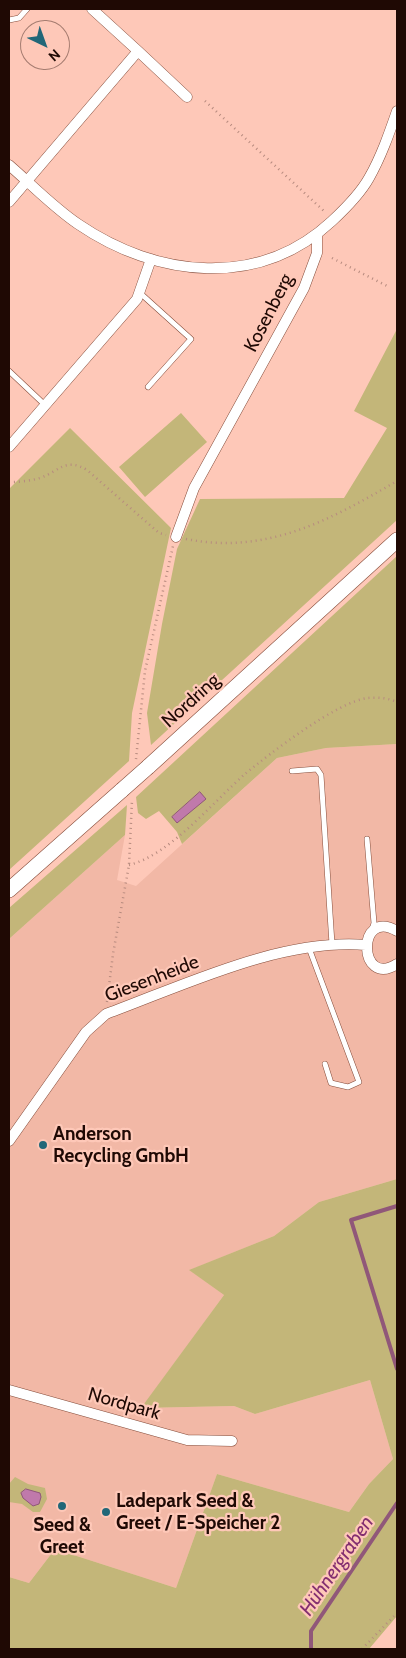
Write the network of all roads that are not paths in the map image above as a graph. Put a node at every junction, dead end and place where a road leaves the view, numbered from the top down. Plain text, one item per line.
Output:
1 (27, 9) edge
2 (92, 9) edge
3 (9, 20) edge
4 (138, 52) junction
5 (187, 96) dead end
6 (397, 111) edge
7 (9, 165) edge
8 (27, 180) junction
9 (9, 202) edge
10 (317, 235) junction
11 (151, 259) junction
12 (140, 293) junction
13 (9, 371) edge
14 (148, 387) dead end
15 (45, 405) junction
16 (9, 446) edge
17 (176, 538) road end
18 (397, 540) edge
19 (292, 771) dead end
20 (367, 839) dead end
21 (9, 890) edge
22 (397, 931) edge
23 (371, 933) junction
24 (332, 944) junction
25 (366, 945) junction
26 (309, 948) junction
27 (397, 964) edge
28 (325, 1064) dead end
29 (10, 1138) edge
30 (9, 1390) edge
31 (232, 1441) dead end

1 - 3 lane
2 - 4 street
4 - 5 street
4 - 8 street
6 - 10 street
7 - 8 street
8 - 9 street
8 - 11 street
10 - 11 street
10 - 17 street, Kosenberg
11 - 12 street
12 - 14 lane
12 - 15 street
13 - 15 lane
15 - 16 street
18 - 21 main road, Nordring, bridge
19 - 24 lane
20 - 23 lane
22 - 23 street
23 - 25 street
24 - 25 street, Giesenheide
24 - 26 street, Giesenheide
25 - 27 street
26 - 28 lane
26 - 29 street, Giesenheide
30 - 31 street, Nordpark

